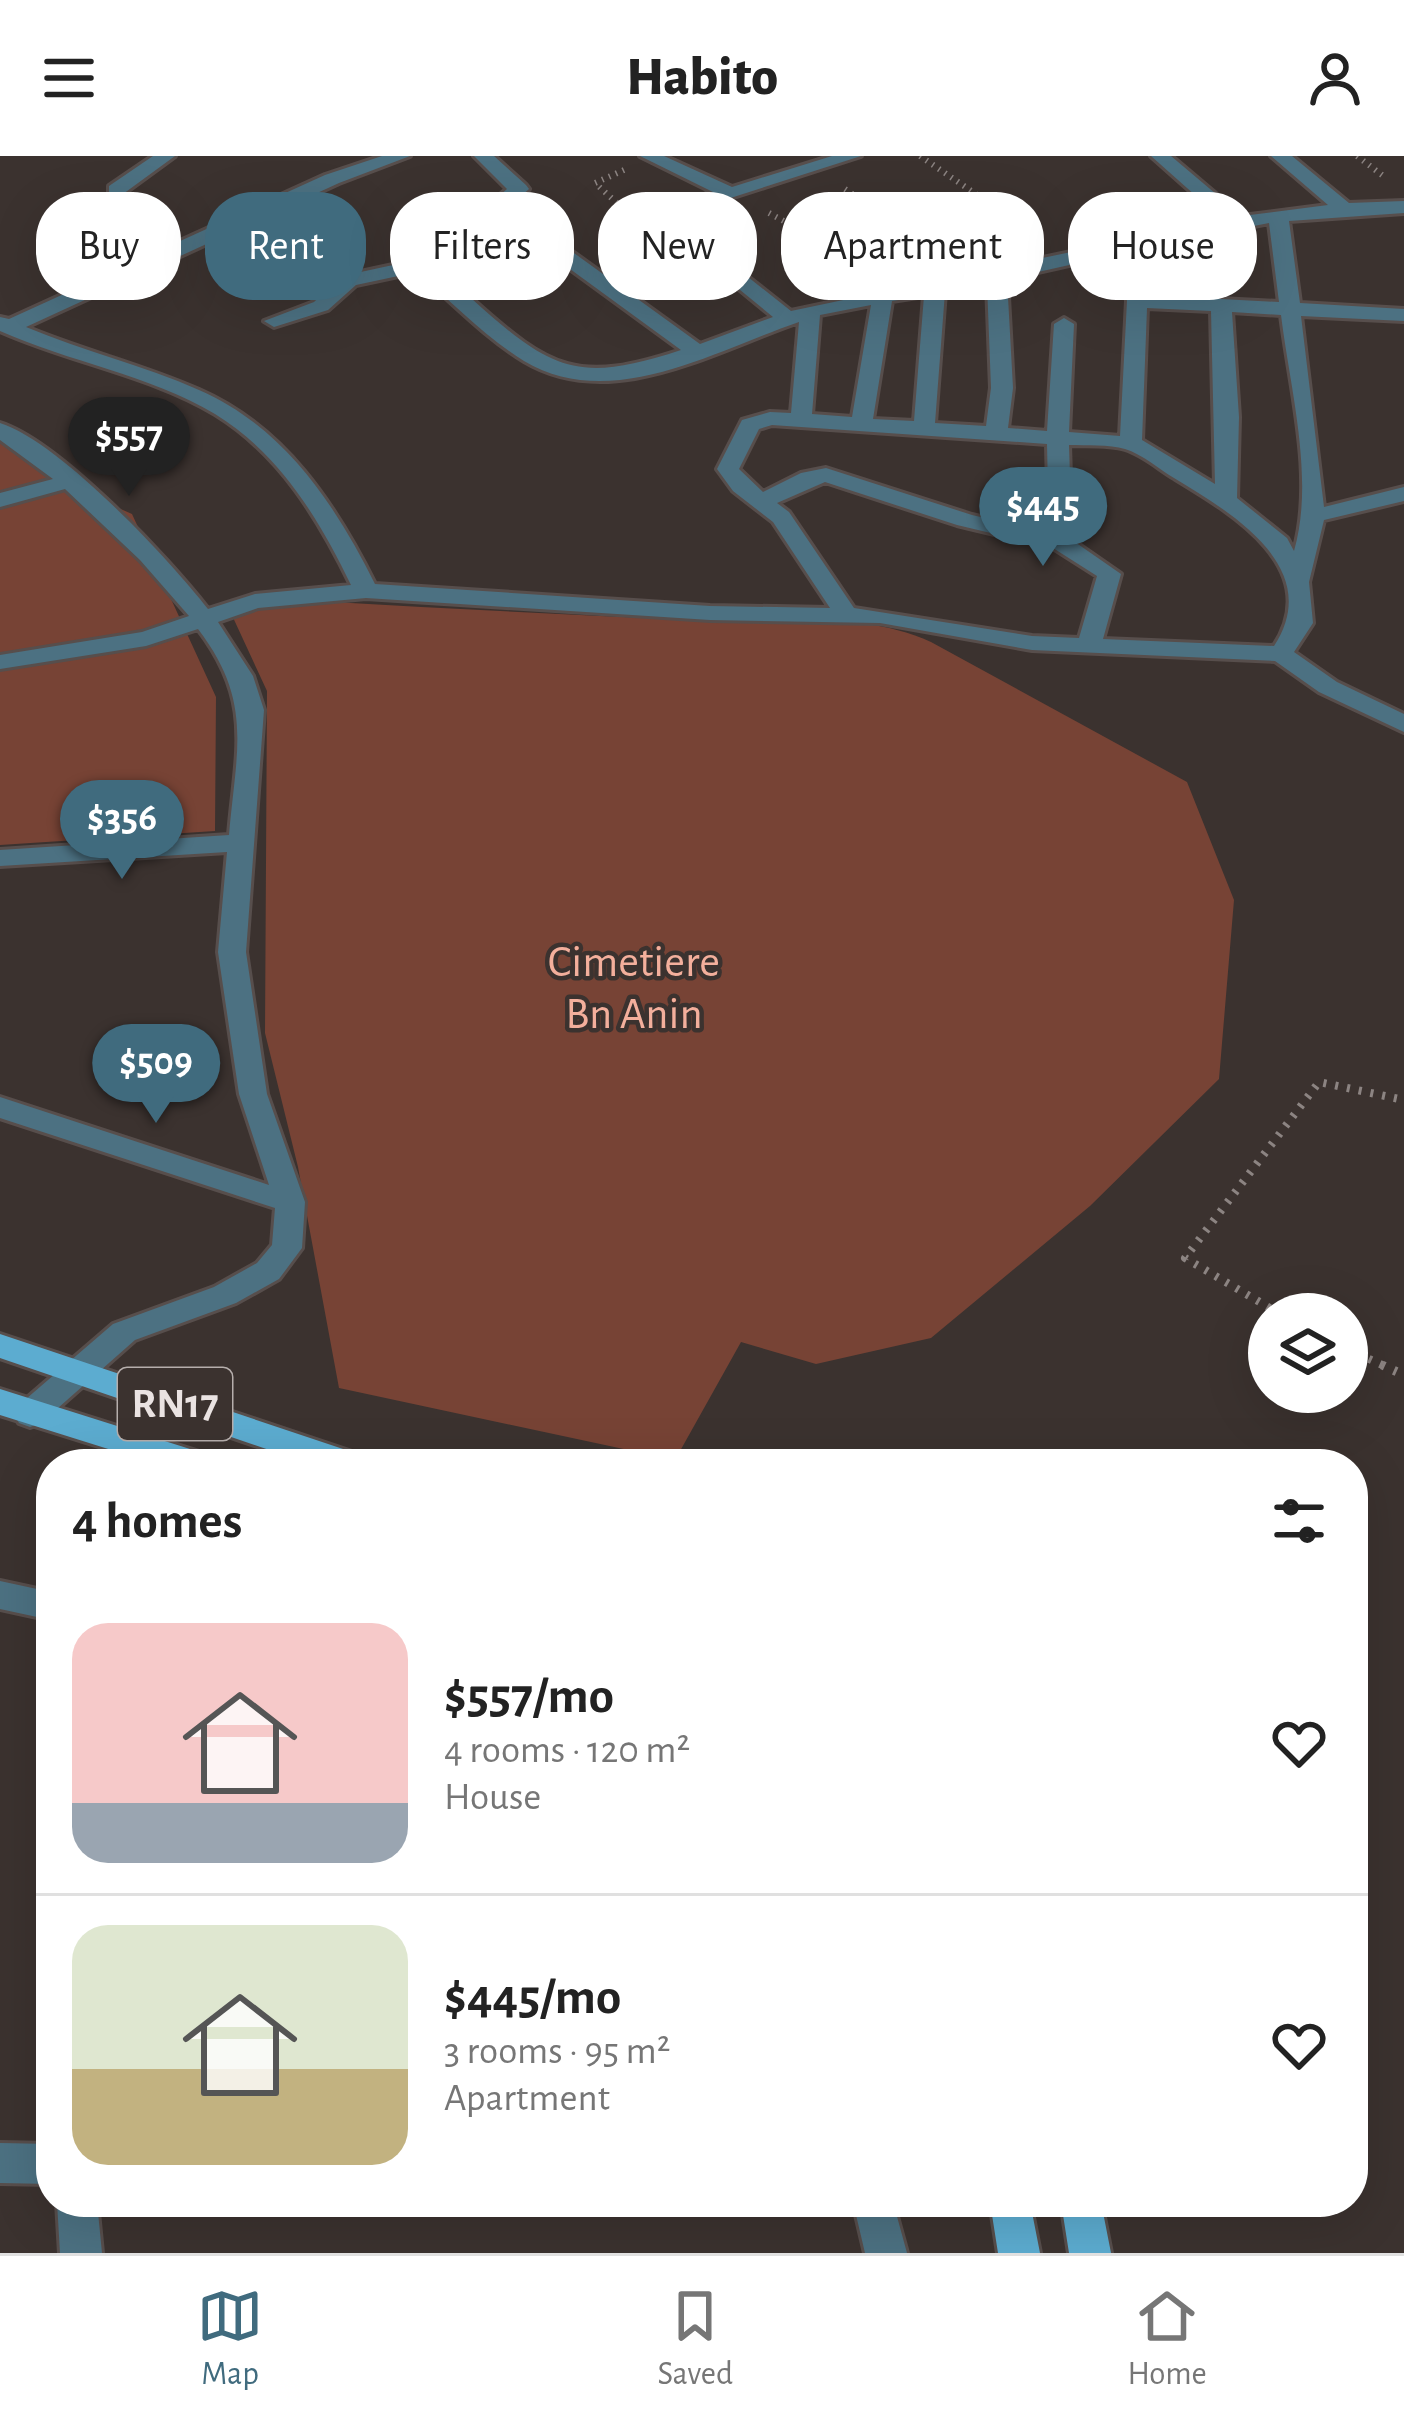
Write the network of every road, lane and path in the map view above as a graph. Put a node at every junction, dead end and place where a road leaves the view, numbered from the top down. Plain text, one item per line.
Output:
1 (166, 156) edge
2 (401, 156) edge
3 (483, 156) edge
4 (853, 156) edge
5 (920, 156) edge
6 (1160, 156) edge
7 (1280, 156) edge
8 (651, 157) edge
9 (806, 170) junction
10 (116, 190) dead end
11 (600, 192) edge
12 (728, 192) edge
13 (733, 192) edge
14 (846, 192) edge
15 (1202, 192) edge
16 (1342, 207) junction
17 (1404, 208) edge
18 (1277, 215) junction
19 (1257, 218) edge
20 (1068, 257) edge
21 (757, 294) edge
22 (859, 300) edge
23 (882, 300) edge
24 (934, 300) edge
25 (990, 300) edge
26 (1137, 301) joint
27 (1220, 305) junction
28 (1289, 307) junction
29 (810, 312) junction
30 (1404, 315) edge
31 (787, 318) junction
32 (274, 321) dead end
33 (1064, 324) dead end
34 (4, 325) edge
35 (695, 350) junction
36 (801, 421) junction
37 (861, 426) junction
38 (0, 430) edge
39 (924, 430) junction
40 (995, 434) junction
41 (1058, 438) junction
42 (1131, 443) junction
43 (70, 481) junction
44 (1404, 494) edge
45 (0, 500) edge
46 (1226, 500) junction
47 (764, 501) junction
48 (1313, 516) junction
49 (1061, 543) junction
50 (1297, 582) junction
51 (366, 591) junction
52 (846, 614) junction
53 (207, 618) junction
54 (1088, 648) junction
55 (1281, 654) junction
56 (0, 662) edge
57 (1404, 724) edge
58 (240, 843) junction
59 (0, 858) edge
60 (1404, 1100) edge
61 (0, 1107) edge
62 (290, 1202) junction
63 (1248, 1295) edge
64 (0, 1346) edge
65 (1368, 1358) edge
66 (79, 1371) junction
67 (1404, 1375) edge
68 (15, 1408) edge
69 (148, 1449) edge
70 (305, 1449) edge
71 (0, 1595) edge
72 (36, 1603) edge
73 (0, 2163) edge
74 (36, 2164) edge
75 (78, 2217) edge
76 (877, 2217) edge
77 (1012, 2217) edge
78 (1084, 2217) edge
79 (81, 2253) edge
80 (886, 2253) edge
81 (1018, 2253) edge
82 (1090, 2253) edge

1 - 10 street
2 - 34 street
3 - 35 street
4 - 9 street
5 - 20 path
6 - 15 street
7 - 16 street
8 - 11 path
8 - 12 street
9 - 13 street
9 - 14 path
16 - 17 street
16 - 18 street
18 - 19 street
18 - 28 street
21 - 31 street
22 - 29 street
23 - 37 street
24 - 39 street
25 - 40 street
26 - 27 street
26 - 42 street
27 - 28 street
27 - 46 street
28 - 30 street
28 - 48 street
29 - 31 street
29 - 36 street
31 - 35 street
32 - 35 street
33 - 41 street
34 - 51 street
36 - 37 street
36 - 47 street
37 - 39 street
38 - 43 street
39 - 40 street
40 - 41 street
41 - 42 street
41 - 49 street
42 - 46 street
43 - 45 street
43 - 53 street
44 - 48 street
46 - 50 street
47 - 49 street
47 - 52 street
48 - 50 street
49 - 54 street
50 - 55 street
51 - 52 street
51 - 53 street
52 - 54 street
53 - 56 street
53 - 58 street
54 - 55 street
55 - 57 street
58 - 59 street
58 - 62 street
60 - 63 path
61 - 62 street
62 - 66 street
64 - 66 main road, RN17
65 - 67 path
66 - 68 street
66 - 70 main road, RN17
68 - 69 main road, RN17
71 - 72 street
73 - 74 street
75 - 79 street
76 - 80 street
77 - 81 main road
78 - 82 main road

